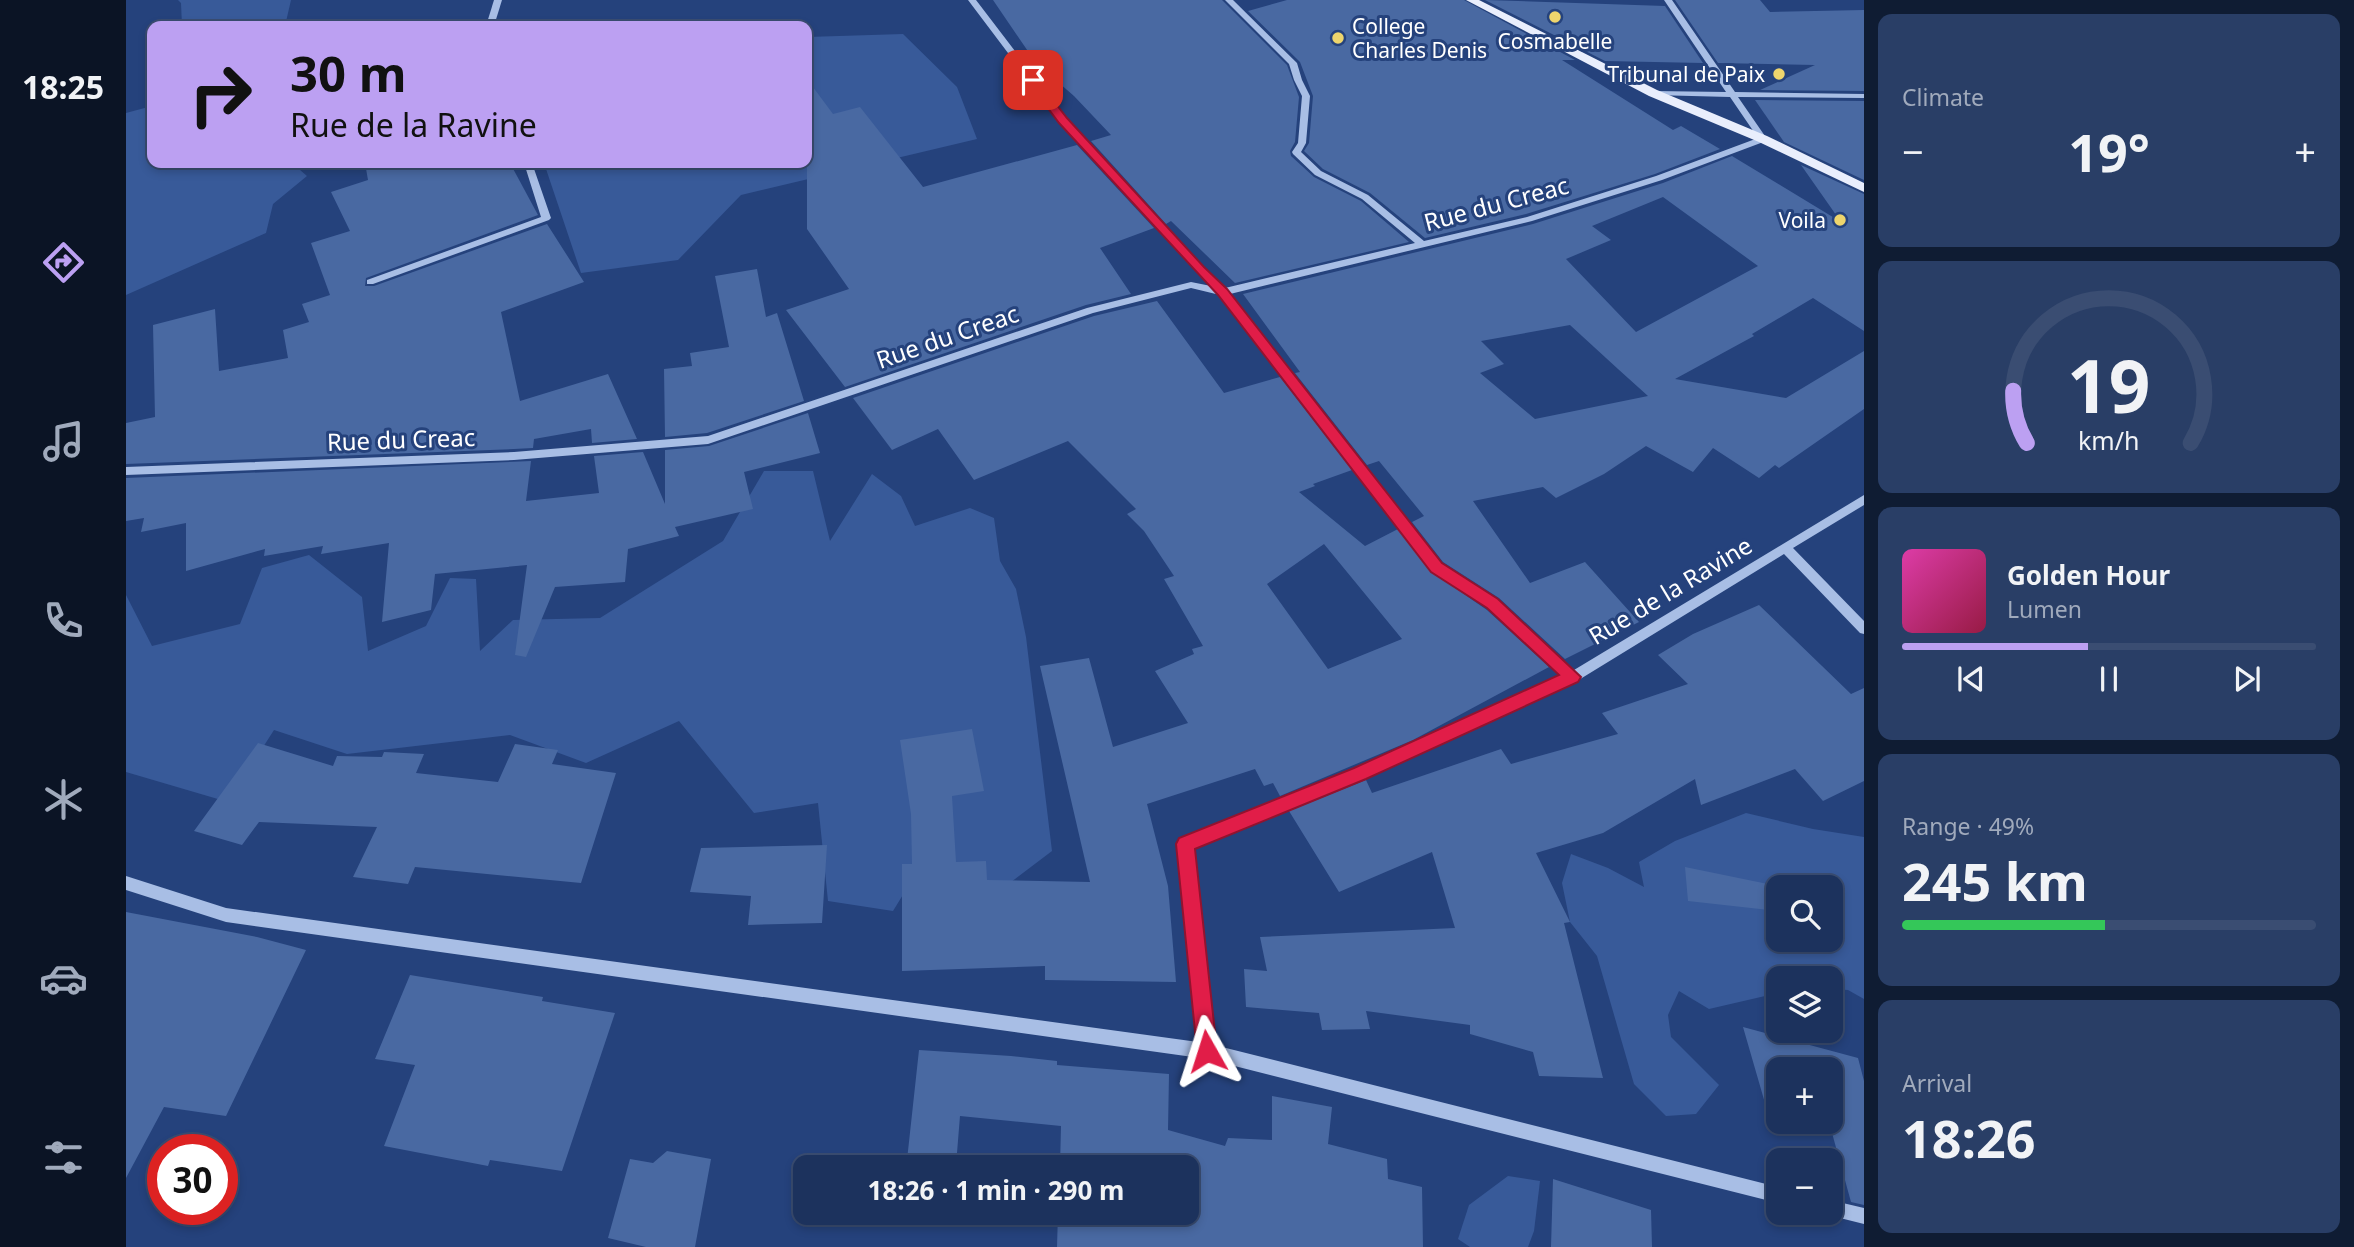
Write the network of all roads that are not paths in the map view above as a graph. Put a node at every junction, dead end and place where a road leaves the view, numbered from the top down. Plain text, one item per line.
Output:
1 (498, 0) edge
2 (972, 0) edge
3 (1229, 0) edge
4 (1471, 0) edge
5 (1668, 0) edge
6 (492, 21) edge
7 (1653, 93) junction
8 (1735, 96) junction
9 (1864, 96) edge
10 (1763, 139) junction
11 (530, 168) edge
12 (1864, 188) edge
13 (1423, 245) junction
14 (370, 282) dead end
15 (1223, 292) junction
16 (126, 471) edge
17 (1864, 499) edge
18 (1785, 547) junction
19 (1864, 629) edge
20 (1573, 677) junction
21 (126, 883) edge
22 (1207, 1051) junction
23 (1766, 1192) edge
24 (1843, 1211) edge
25 (1864, 1216) edge

1 - 6 street
2 - 15 street
3 - 13 street
4 - 7 main road
5 - 8 street
7 - 8 street
7 - 10 main road
8 - 9 street
8 - 10 street
10 - 12 main road
10 - 13 street, Rue du Creac
11 - 14 street
13 - 15 street, Rue du Creac
15 - 16 street, Rue du Creac
15 - 20 street
17 - 18 street, Rue de la Ravine
18 - 19 street
18 - 20 street, Rue de la Ravine
20 - 22 street, Rue de la Ravine
21 - 22 street
22 - 23 street
24 - 25 street

